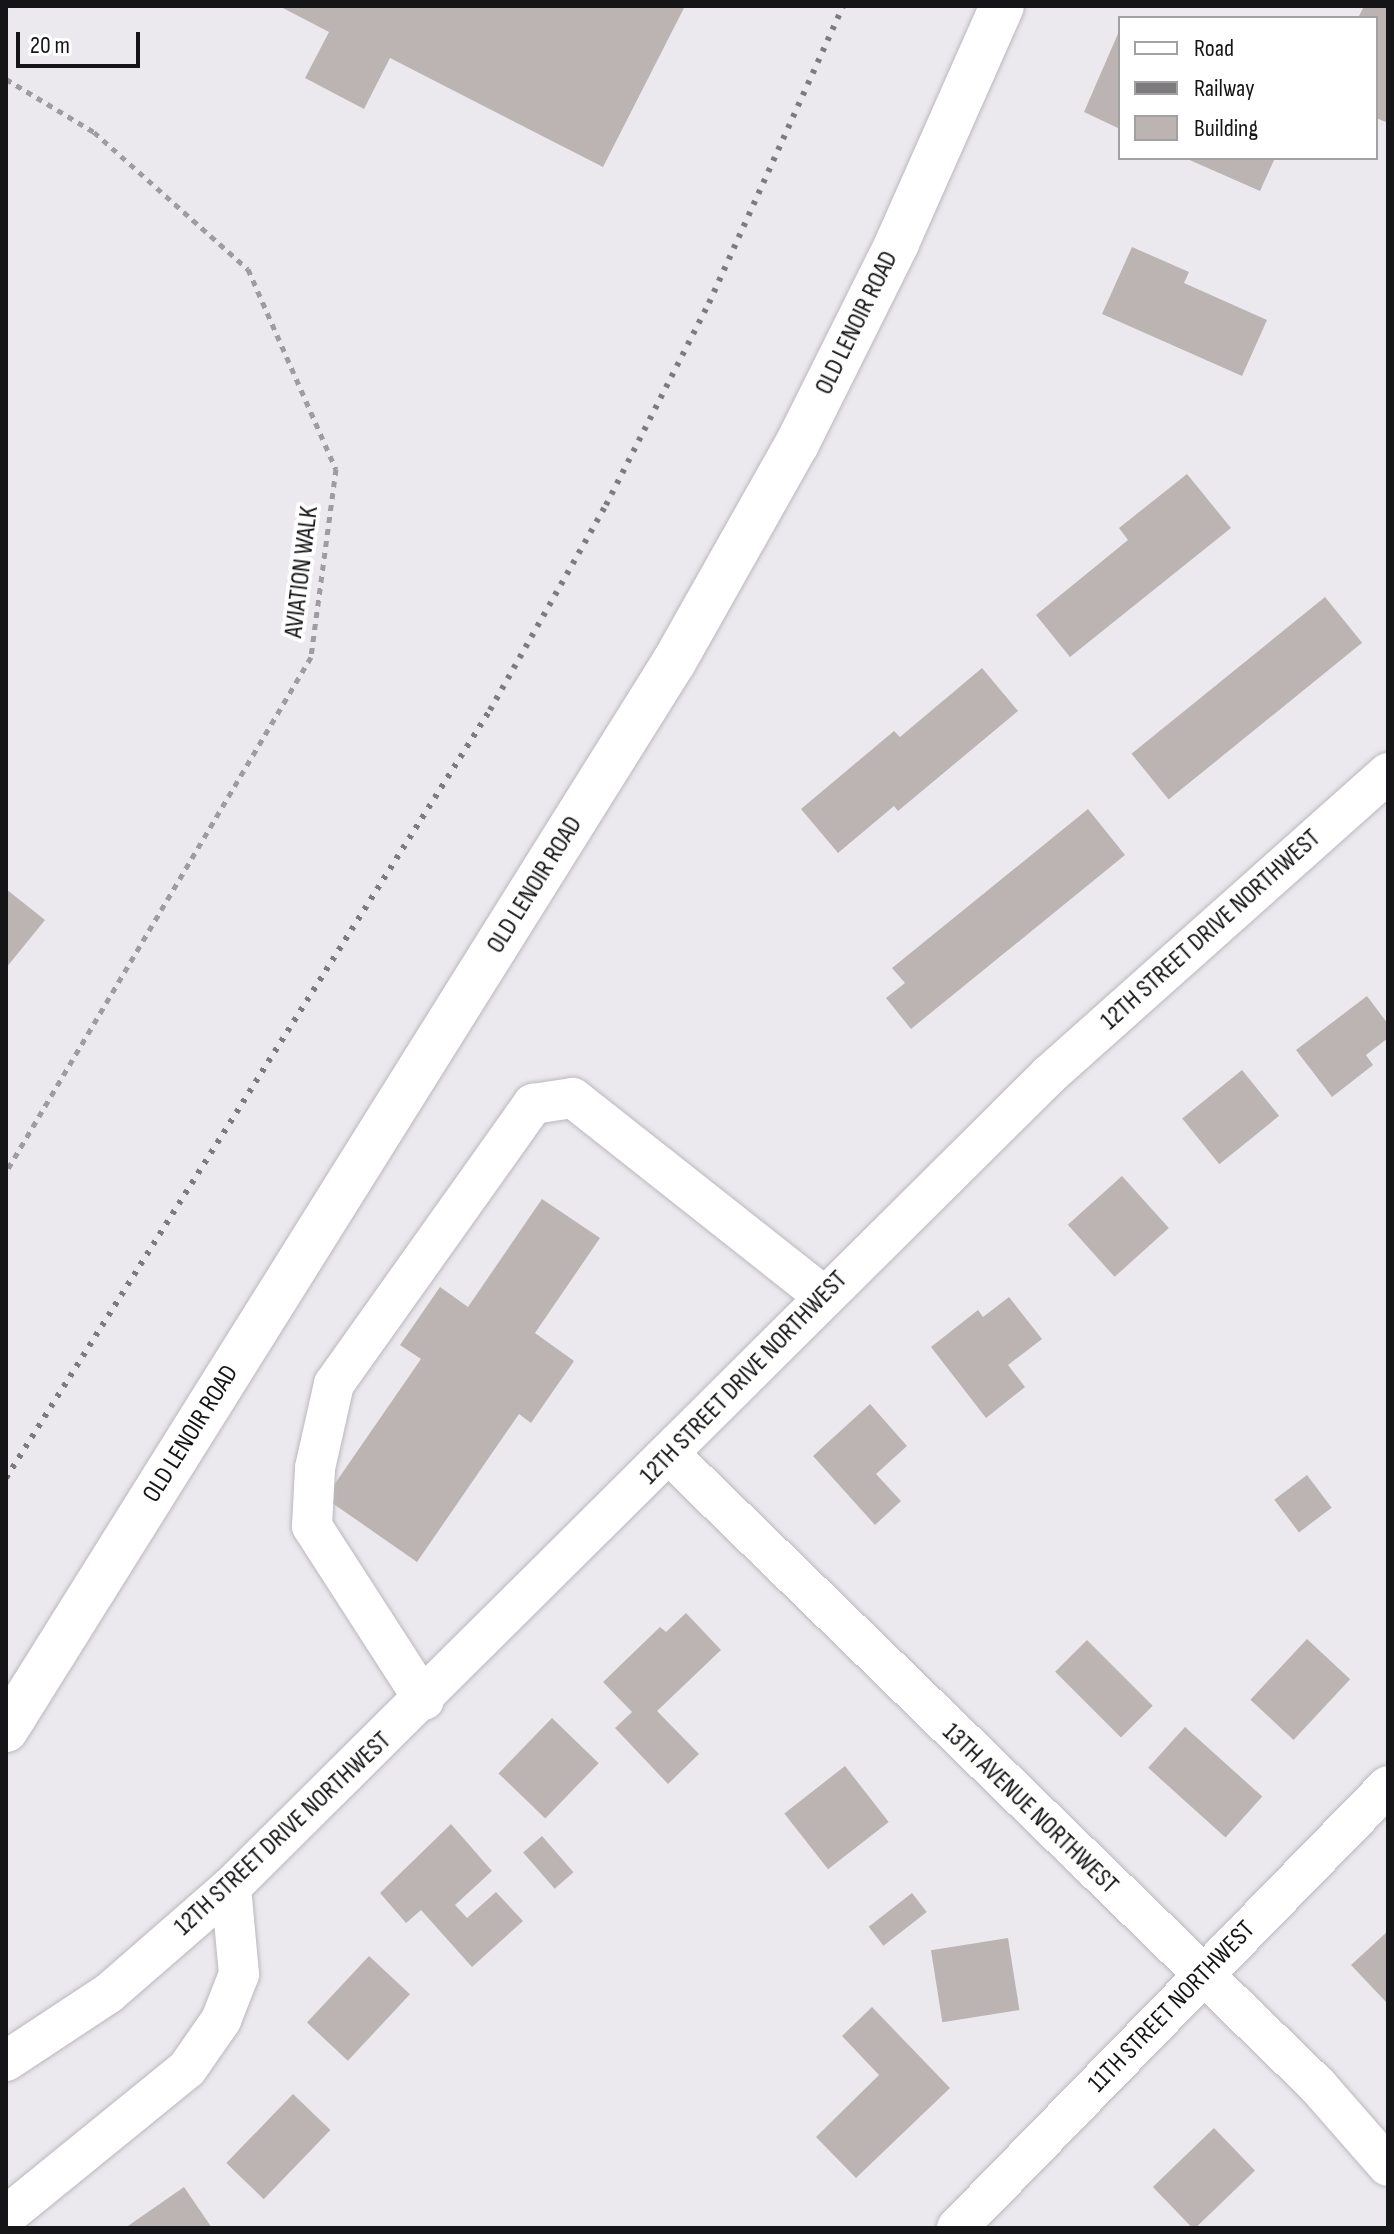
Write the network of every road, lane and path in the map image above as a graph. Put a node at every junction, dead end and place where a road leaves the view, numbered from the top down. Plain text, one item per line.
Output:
1 (1002, 6) edge
2 (6, 79) edge
3 (1388, 773) edge
4 (6, 1172) edge
5 (824, 1296) junction
6 (669, 1454) junction
7 (424, 1700) junction
8 (6, 1730) edge
9 (1388, 1786) edge
10 (231, 1887) junction
11 (1202, 1977) junction
12 (71, 2020) junction
13 (6, 2032) edge
14 (6, 2061) edge
15 (6, 2081) edge
16 (1388, 2166) edge
17 (6, 2216) edge
18 (957, 2228) edge

1 - 8 main road, OLD LENOIR ROAD
2 - 4 path, AVIATION WALK
3 - 5 street, 12TH STREET DRIVE NORTHWEST
5 - 6 street, 12TH STREET DRIVE NORTHWEST
5 - 7 street
6 - 7 street, 12TH STREET DRIVE NORTHWEST
6 - 11 street, 13TH AVENUE NORTHWEST
7 - 10 street, 12TH STREET DRIVE NORTHWEST
9 - 11 street, 11TH STREET NORTHWEST
10 - 12 street, 12TH STREET DRIVE NORTHWEST
10 - 17 street
11 - 16 street, 13TH AVENUE NORTHWEST
11 - 18 street, 11TH STREET NORTHWEST
12 - 13 street
12 - 14 street
12 - 15 street

